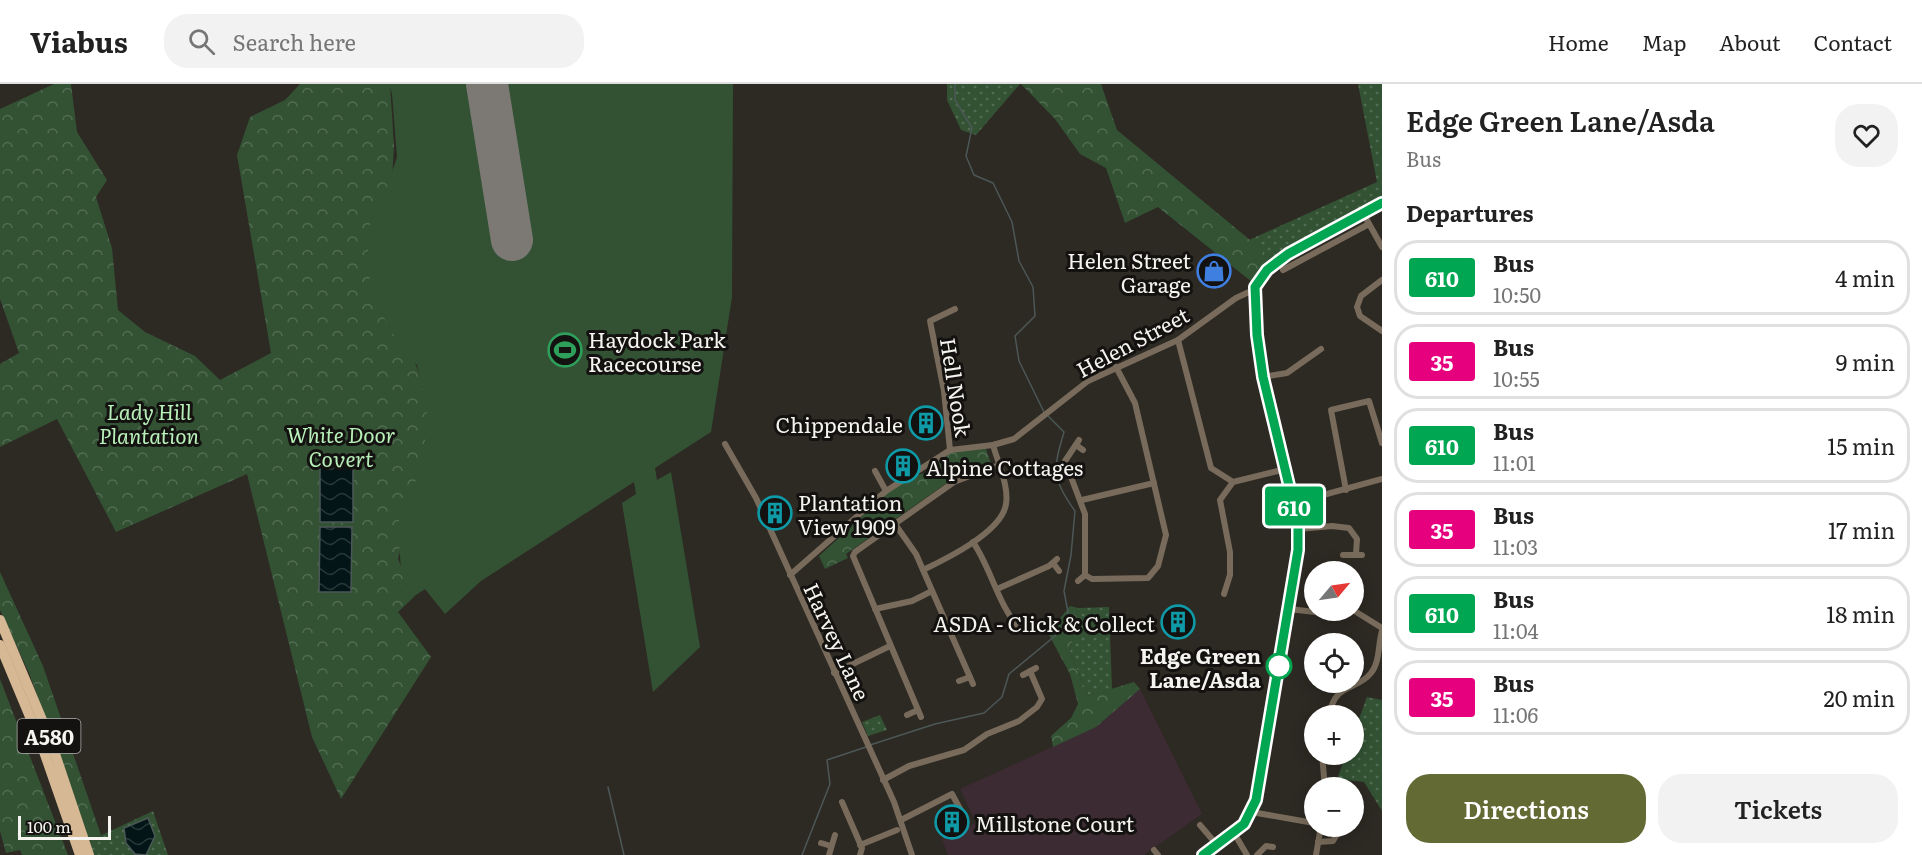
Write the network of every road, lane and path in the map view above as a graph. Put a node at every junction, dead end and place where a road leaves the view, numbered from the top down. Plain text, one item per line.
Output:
1 (1382, 203) edge
2 (1363, 213) junction
3 (1369, 224) junction
4 (1382, 247) edge
5 (1283, 270) dead end
6 (1382, 280) edge
7 (1255, 292) junction
8 (955, 309) dead end
9 (1382, 331) edge
10 (1178, 340) junction
11 (1311, 346) dead end
12 (1116, 367) junction
13 (1263, 377) junction
14 (1382, 443) edge
15 (725, 444) dead end
16 (993, 445) junction
17 (950, 450) junction
18 (1083, 450) dead end
19 (999, 465) junction
20 (1286, 469) junction
21 (875, 471) dead end
22 (1382, 479) edge
23 (1233, 482) junction
24 (1154, 483) junction
25 (1346, 490) junction
26 (886, 491) junction
27 (1082, 500) junction
28 (1294, 502) junction
29 (895, 524) junction
30 (1299, 529) junction
31 (973, 542) junction
32 (1343, 555) dead end
33 (923, 570) junction
34 (1059, 571) dead end
35 (790, 575) junction
36 (1085, 575) junction
37 (1078, 581) dead end
38 (997, 589) junction
39 (932, 591) junction
40 (1224, 594) dead end
41 (875, 609) junction
42 (1289, 609) junction
43 (1304, 611) edge
44 (1364, 618) edge
45 (0, 620) edge
46 (1021, 630) dead end
47 (1382, 630) edge
48 (0, 645) edge
49 (890, 646) junction
50 (1380, 655) edge
51 (1030, 672) dead end
52 (834, 673) junction
53 (970, 676) junction
54 (1364, 680) edge
55 (959, 681) dead end
56 (973, 684) dead end
57 (1340, 693) edge
58 (1332, 705) edge
59 (907, 715) dead end
60 (884, 780) junction
61 (842, 802) dead end
62 (1251, 812) junction
63 (902, 820) junction
64 (966, 820) dead end
65 (1304, 821) edge
66 (1200, 825) dead end
67 (897, 830) dead end
68 (1234, 833) junction
69 (835, 835) dead end
70 (1319, 837) edge
71 (1335, 837) edge
72 (1318, 842) junction
73 (821, 843) dead end
74 (860, 844) junction
75 (1217, 845) junction
76 (831, 846) junction
77 (1273, 847) dead end
78 (80, 855) edge
79 (89, 855) edge
80 (829, 855) edge
81 (860, 855) edge
82 (912, 855) edge
83 (1203, 855) edge
84 (1247, 855) edge
85 (1257, 855) edge
86 (1316, 855) edge

1 - 2 street
2 - 3 street
2 - 7 street
3 - 4 street
3 - 5 street
6 - 9 street
7 - 10 street, Helen Street
7 - 13 street
8 - 17 street, Hell Nook
10 - 12 street, Helen Street
10 - 23 street
11 - 13 street
12 - 16 street, Helen Street
12 - 24 street
13 - 20 street
14 - 25 street
15 - 35 street, Harvey Lane
16 - 17 street, Helen Street
16 - 19 street
17 - 26 street, Helen Street
18 - 27 street
19 - 29 street
19 - 31 street
20 - 23 street
20 - 28 street
21 - 26 street
22 - 25 street
23 - 40 street
24 - 27 street
24 - 36 street
25 - 28 street
26 - 35 street, Helen Street
27 - 36 street
28 - 30 street
29 - 33 street
29 - 41 street
30 - 32 street
30 - 42 street
31 - 33 street
31 - 38 street
33 - 39 street
34 - 38 street
35 - 52 street, Harvey Lane
36 - 37 street
38 - 46 street
39 - 41 street
39 - 53 street
41 - 49 street
42 - 43 street
42 - 62 street
44 - 47 street
45 - 79 highway, A580
47 - 50 street
48 - 78 highway, A580
49 - 52 street
49 - 59 street
50 - 54 street
51 - 60 street
52 - 60 street, Harvey Lane
53 - 55 street
53 - 56 street
57 - 58 street
60 - 63 street, Harvey Lane
61 - 74 street
62 - 65 street
62 - 68 street
63 - 64 street
63 - 82 street, Harvey Lane
66 - 75 street
67 - 74 street
68 - 75 street
68 - 84 street
69 - 76 street
70 - 72 street
71 - 72 street
72 - 86 street
73 - 76 street
74 - 81 street
75 - 83 street
76 - 80 street
77 - 85 street

